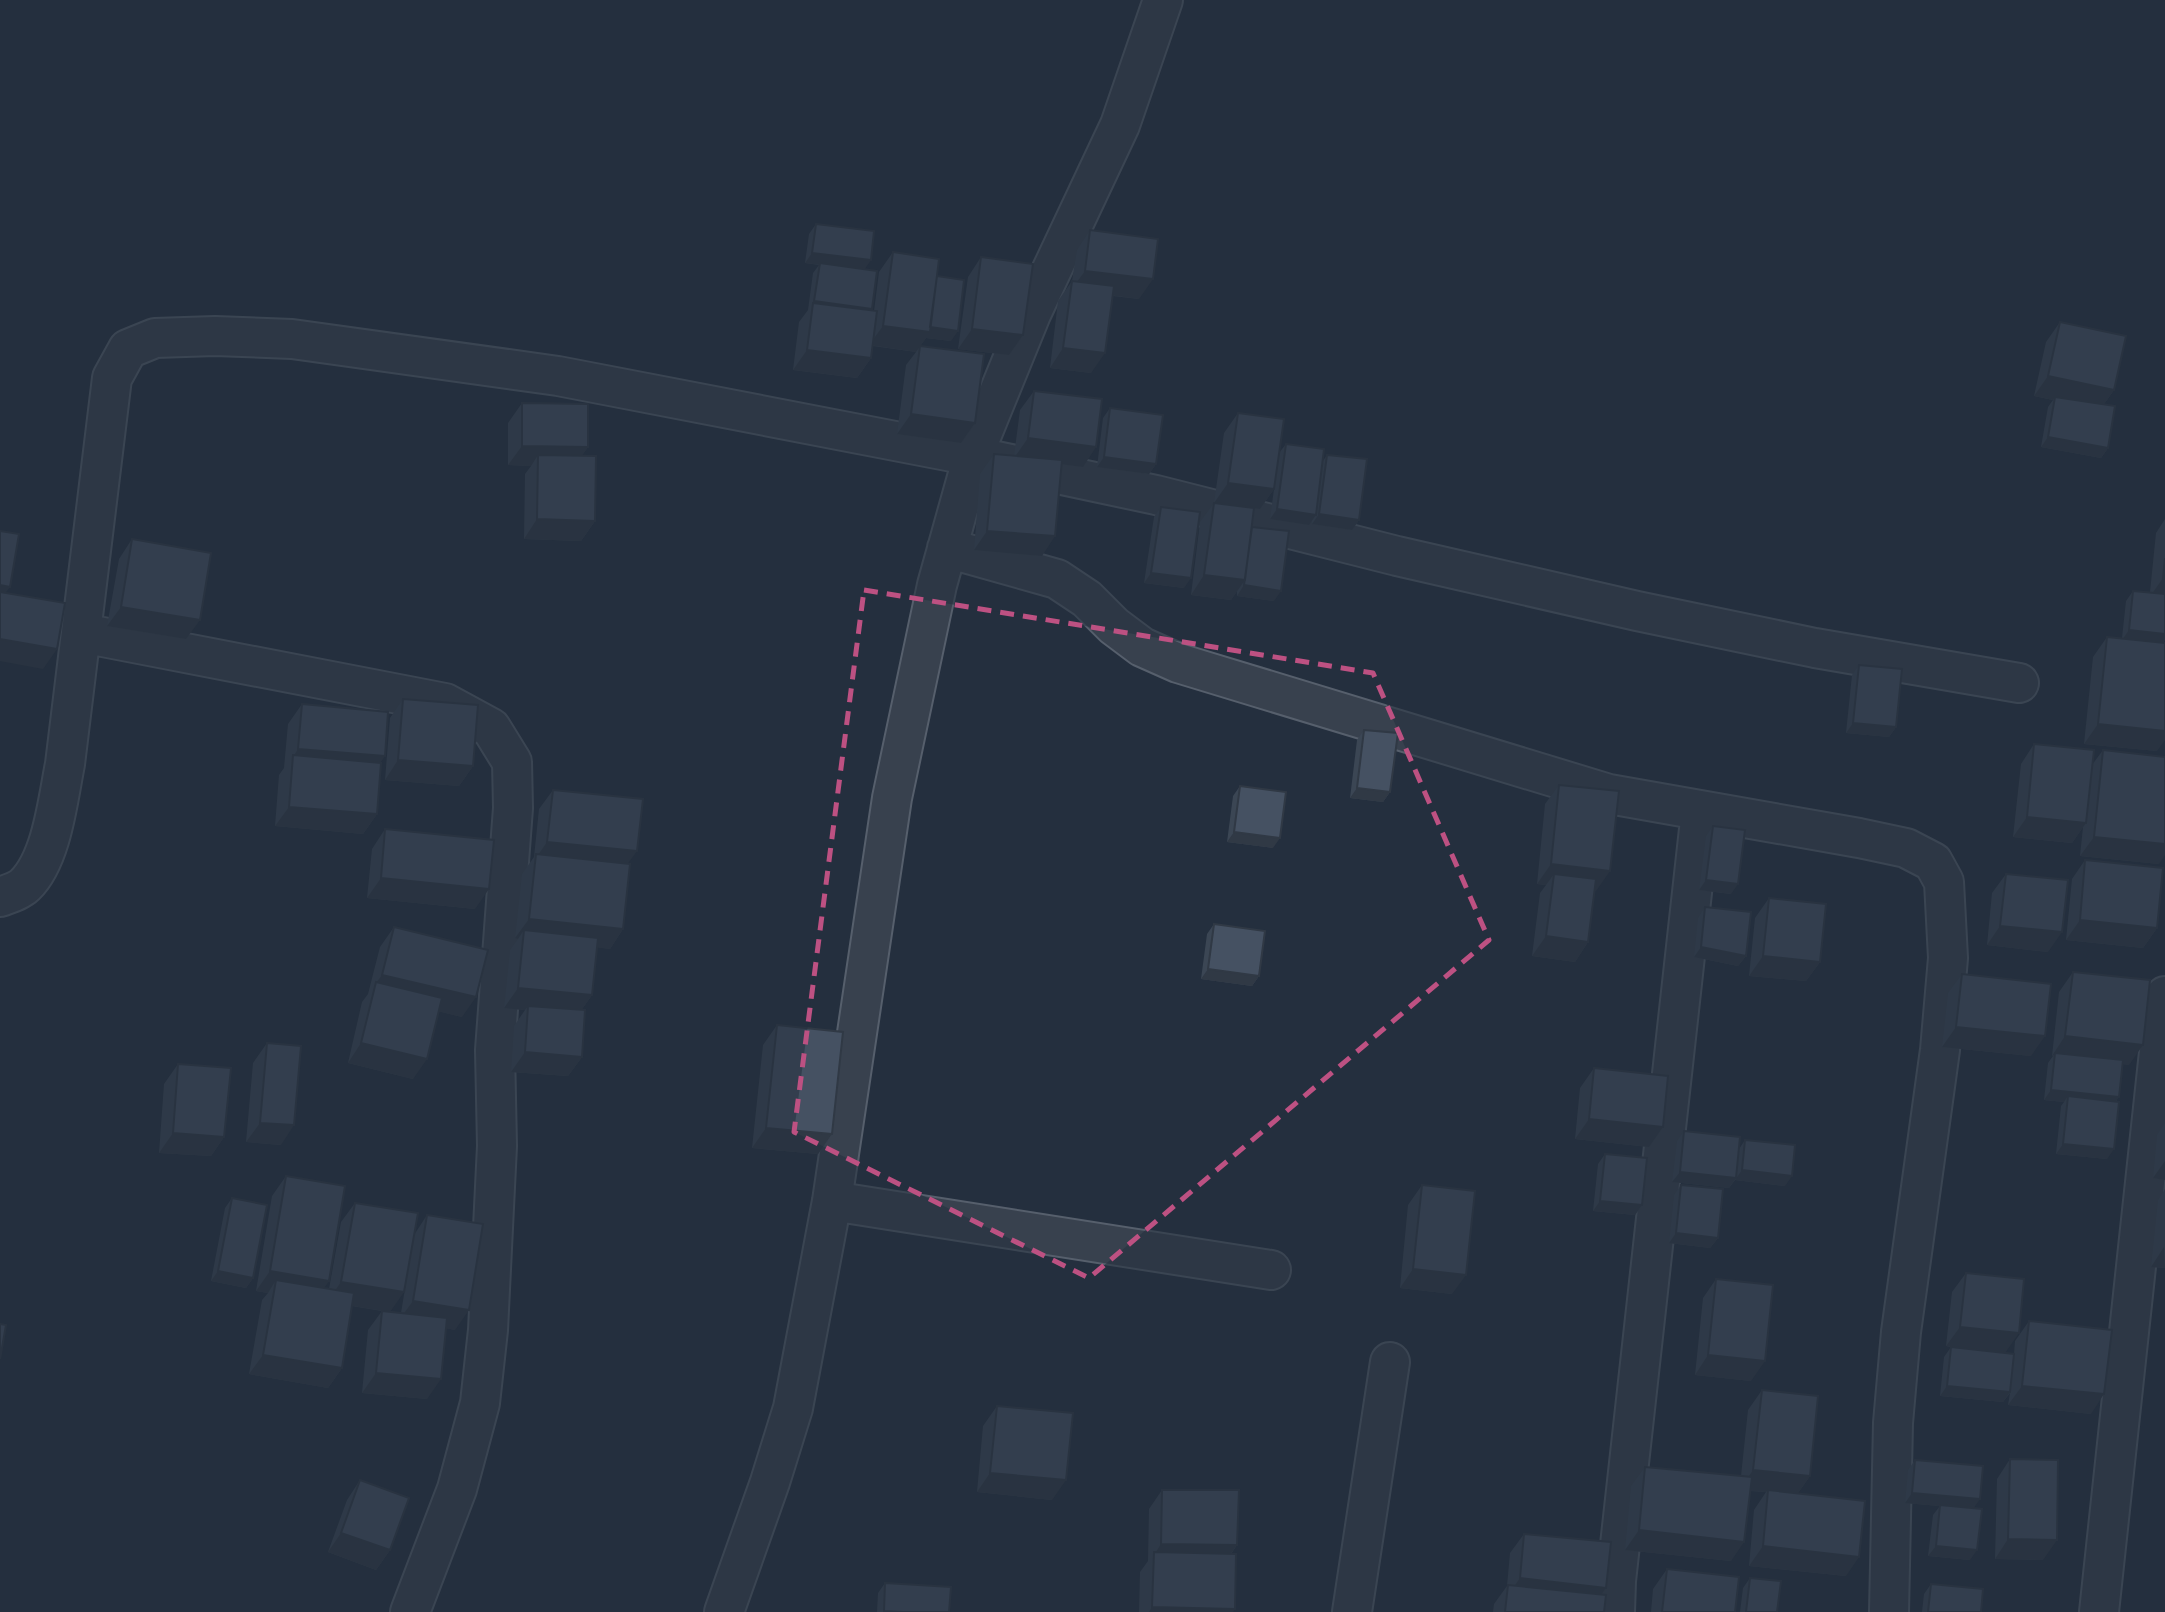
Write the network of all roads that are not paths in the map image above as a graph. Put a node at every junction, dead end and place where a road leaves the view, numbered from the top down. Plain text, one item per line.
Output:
1 (1163, 0) edge
2 (973, 456) junction
3 (947, 548) junction
4 (82, 633) junction
5 (2019, 683) dead end
6 (1701, 811) junction
7 (0, 897) edge
8 (2165, 996) edge
9 (832, 1201) junction
10 (1271, 1270) dead end
11 (1390, 1362) dead end
12 (410, 1612) edge
13 (724, 1612) edge
14 (1352, 1612) edge
15 (1615, 1612) edge
16 (1889, 1612) edge
17 (2099, 1612) edge

1 - 2 street
2 - 3 street
2 - 4 street
2 - 5 street
3 - 6 street
3 - 9 street
4 - 7 street
4 - 12 street
6 - 15 street
6 - 16 street
8 - 17 street
9 - 10 street
9 - 13 street
11 - 14 street

